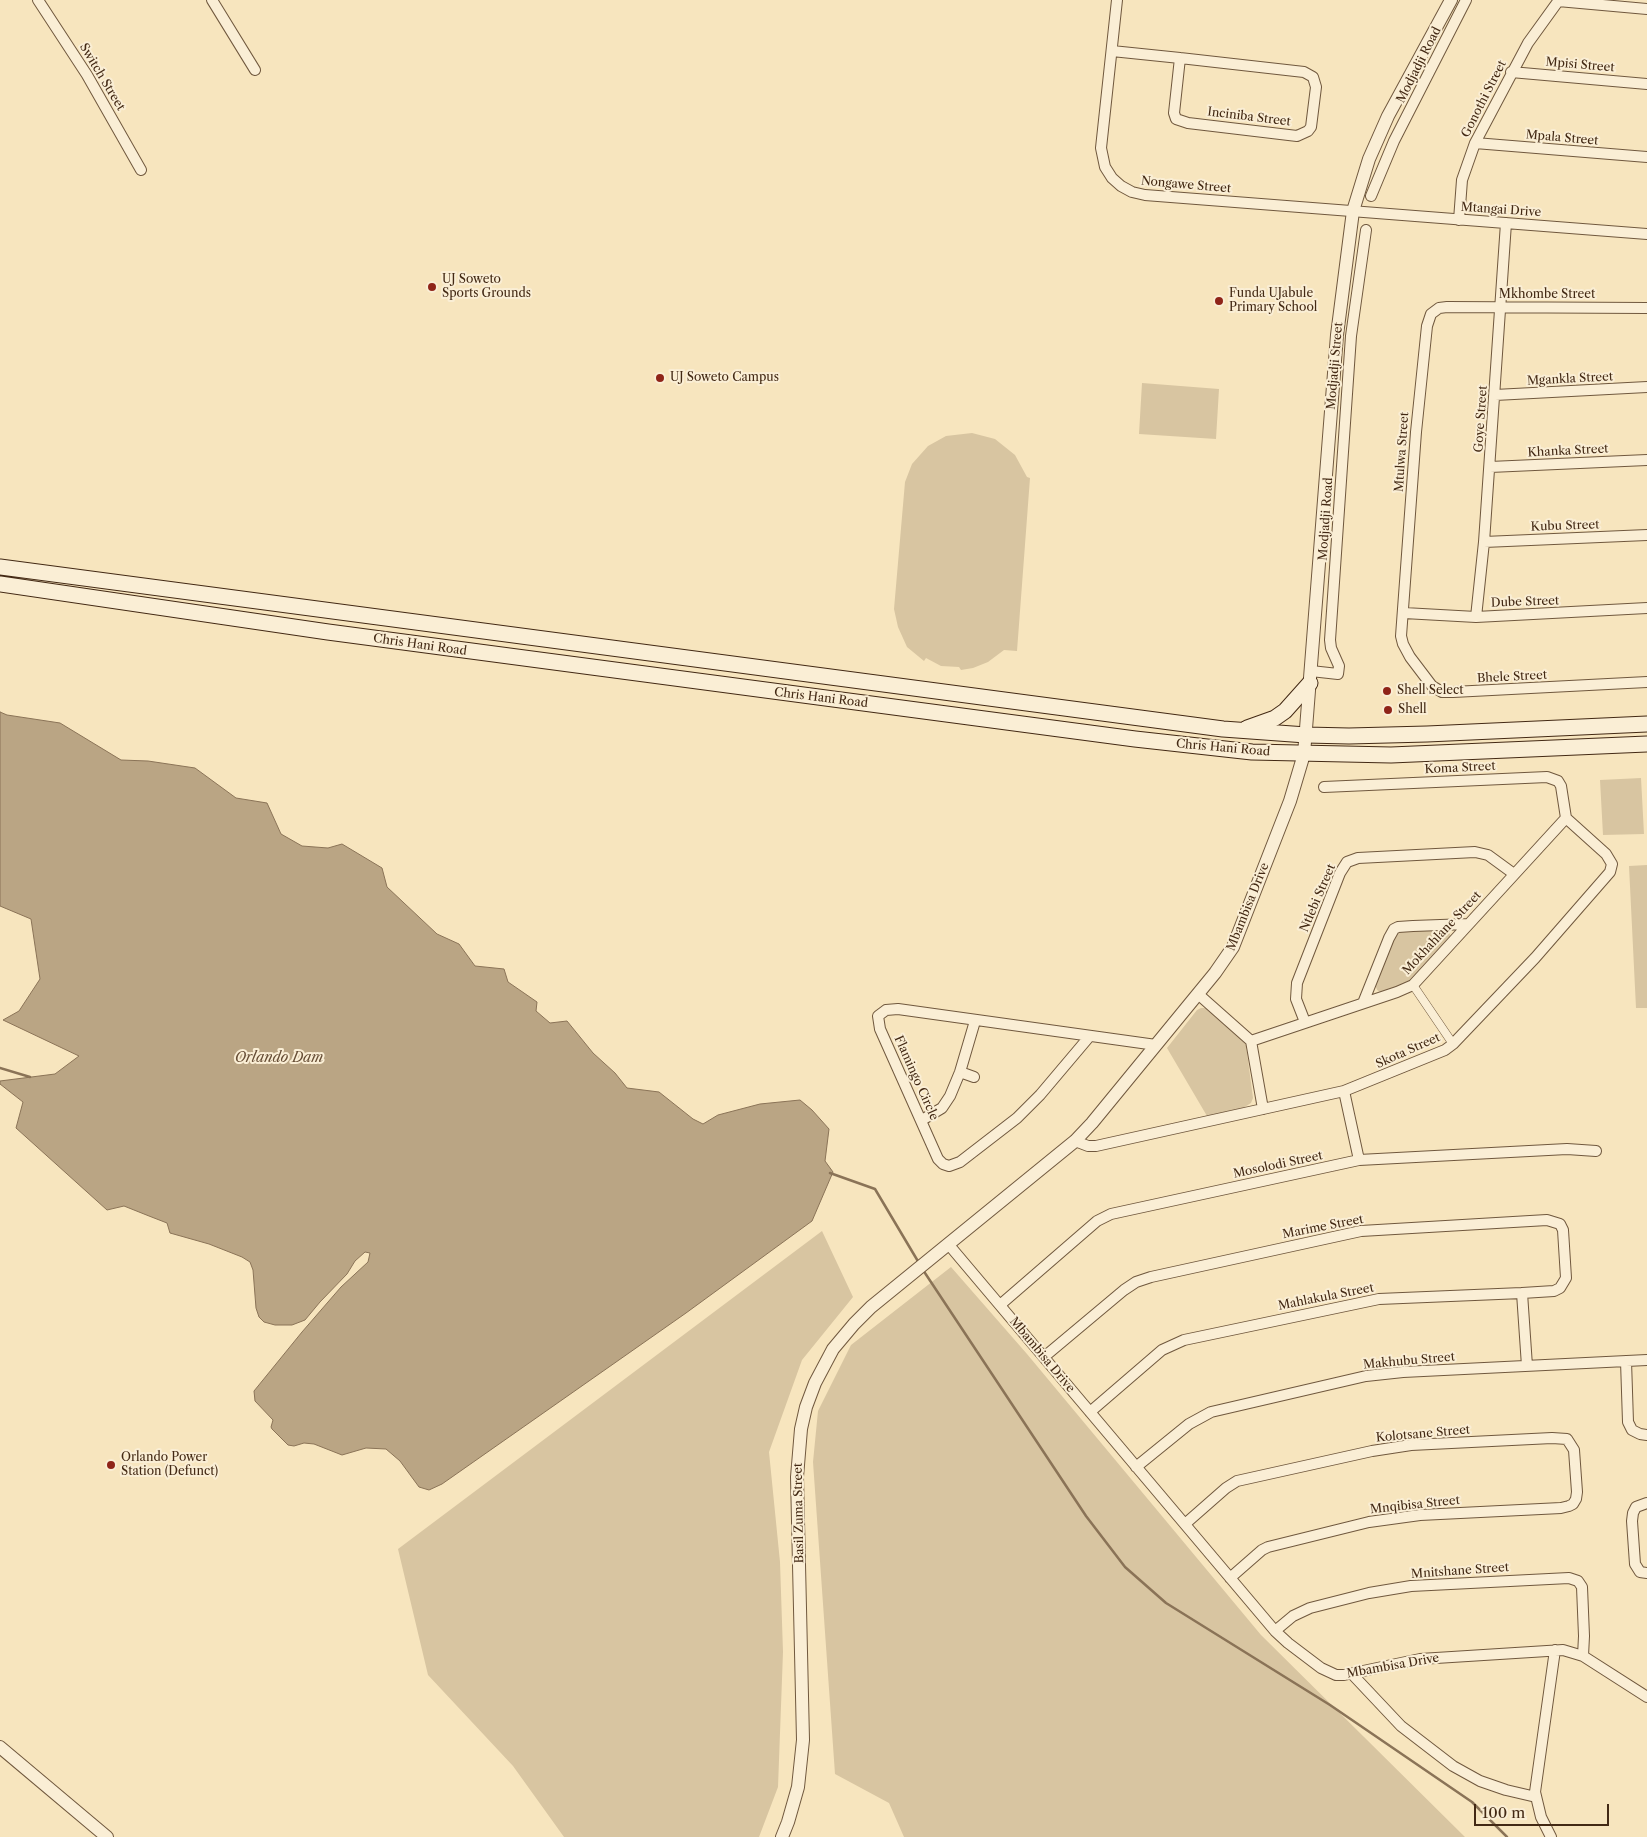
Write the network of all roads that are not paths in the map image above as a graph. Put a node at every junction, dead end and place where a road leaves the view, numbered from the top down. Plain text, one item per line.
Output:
1 (38, 0) edge
2 (212, 0) edge
3 (1117, 0) edge
4 (1451, 0) edge
5 (1466, 0) edge
6 (1559, 1) edge
7 (1647, 9) edge
8 (1112, 51) junction
9 (1180, 58) junction
10 (255, 70) dead end
11 (1511, 72) junction
12 (1647, 84) edge
13 (1380, 134) junction
14 (1394, 141) junction
15 (1475, 144) junction
16 (1647, 157) edge
17 (141, 170) dead end
18 (1371, 196) dead end
19 (1353, 211) junction
20 (1460, 220) junction
21 (1506, 223) junction
22 (1366, 230) dead end
23 (1647, 234) edge
24 (1447, 307) joint
25 (1502, 307) junction
26 (1647, 308) edge
27 (1337, 335) junction
28 (1352, 336) junction
29 (1647, 387) edge
30 (1495, 395) junction
31 (1647, 460) edge
32 (1490, 467) junction
33 (1647, 535) edge
34 (1484, 542) junction
35 (0, 567) edge
36 (0, 584) edge
37 (238, 598) junction
38 (1647, 608) edge
39 (1404, 612) junction
40 (1476, 617) junction
41 (236, 620) junction
42 (1310, 677) junction
43 (1647, 682) edge
44 (1647, 724) edge
45 (1238, 730) junction
46 (1306, 736) junction
47 (1647, 744) edge
48 (1304, 754) junction
49 (1324, 787) dead end
50 (1566, 818) junction
51 (1514, 874) junction
52 (1468, 924) junction
53 (1413, 985) junction
54 (1198, 994) junction
55 (1363, 1003) junction
56 (975, 1021) junction
57 (1305, 1022) junction
58 (1089, 1037) junction
59 (1251, 1041) junction
60 (1453, 1044) junction
61 (1156, 1045) junction
62 (960, 1072) junction
63 (974, 1077) dead end
64 (1344, 1091) junction
65 (1263, 1109) junction
66 (922, 1120) junction
67 (1076, 1141) junction
68 (1596, 1151) dead end
69 (1359, 1160) junction
70 (949, 1245) junction
71 (1522, 1293) junction
72 (1000, 1305) junction
73 (1044, 1358) junction
74 (1647, 1360) edge
75 (1626, 1361) junction
76 (1527, 1366) junction
77 (1090, 1412) junction
78 (1647, 1435) edge
79 (1136, 1467) junction
80 (1577, 1492) joint
81 (1647, 1503) edge
82 (1185, 1524) junction
83 (1647, 1573) edge
84 (1230, 1578) junction
85 (1276, 1631) junction
86 (1555, 1650) junction
87 (1583, 1656) junction
88 (1352, 1674) junction
89 (1647, 1697) edge
90 (0, 1747) edge
91 (1536, 1797) junction
92 (107, 1837) edge
93 (782, 1837) edge
94 (1550, 1837) edge

1 - 17 street, Switch Street
2 - 10 street
3 - 8 street, Nongawe Street
4 - 13 street, Modjadji Street
5 - 14 street, Modjadji Road
6 - 7 street
6 - 11 street, Gonothi Street
8 - 9 street, Inciniba Street
8 - 19 street, Nongawe Street
9 - 9 street, Inciniba Street
11 - 12 street, Mpisi Street
11 - 15 street, Gonothi Street
13 - 14 street
13 - 19 street, Modjadji Street
14 - 18 street, Modjadji Road
15 - 16 street, Mpala Street
15 - 20 street, Gonothi Street
19 - 20 street, Mtangai Drive
19 - 27 street, Modjadji Street
20 - 21 street, Mtangai Drive
21 - 23 street, Mtangai Drive
21 - 25 street, Goye Street
22 - 28 street, Modjadji Road
24 - 25 street, Mkhombe Street
24 - 39 street, Mtulwa Street
25 - 26 street, Mkhombe Street
25 - 30 street, Goye Street
27 - 28 street
27 - 42 street, Modjadji Street
28 - 42 street, Modjadji Road
29 - 30 street, Mgankla Street
30 - 32 street, Goye Street
31 - 32 street, Khanka Street
32 - 34 street, Goye Street
33 - 34 street, Kubu Street
34 - 40 street, Goye Street
35 - 37 main road, Chris Hani Road
36 - 41 main road, Chris Hani Road
37 - 41 main road
37 - 45 main road, Chris Hani Road
38 - 40 street, Dube Street
39 - 40 street, Dube Street
39 - 43 street, Bhele Street
41 - 48 main road, Chris Hani Road
42 - 45 main road
42 - 46 street, Modjadji Street
44 - 46 main road, Chris Hani Road
45 - 46 main road, Chris Hani Road
46 - 48 street, Modjadji Street
47 - 48 main road, Chris Hani Road
48 - 54 street, Mbambisa Drive
49 - 50 street, Koma Street
50 - 51 street, Mokhahlane Street
50 - 60 street, Skota Street
51 - 52 street, Mokhahlane Street
51 - 57 street, Ntlebi Street
52 - 53 street, Mokhahlane Street
52 - 55 street
53 - 55 street, Mokhahlane Street
53 - 60 street
54 - 59 street
54 - 61 street, Mbambisa Drive
55 - 57 street, Mokhahlane Street
56 - 58 street, Flamingo Circle
56 - 62 street
56 - 66 street, Flamingo Circle
57 - 59 street, Mokhahlane Street
58 - 61 street, Flamingo Circle
58 - 66 street, Flamingo Circle
59 - 65 street
60 - 64 street, Skota Street
61 - 67 street, Mbambisa Drive
62 - 63 street
62 - 66 street
64 - 65 street, Skota Street
64 - 69 street
65 - 67 street, Skota Street
67 - 70 street, Mbambisa Drive
68 - 69 street, Mosolodi Street
69 - 72 street, Mosolodi Street
70 - 72 street, Mbambisa Drive
70 - 93 street, Basil Zuma Street
71 - 73 street, Marime Street
71 - 76 street
71 - 77 street, Mahlakula Street
72 - 73 street, Mbambisa Drive
73 - 77 street, Mbambisa Drive
74 - 75 street, Makhubu Street
75 - 76 street, Makhubu Street
75 - 78 street
76 - 79 street, Makhubu Street
77 - 79 street, Mbambisa Drive
79 - 82 street, Mbambisa Drive
80 - 82 street, Kolotsane Street
80 - 84 street, Mnqibisa Street
81 - 83 street
82 - 84 street, Mbambisa Drive
84 - 85 street, Mbambisa Drive
85 - 87 street, Mnitshane Street
85 - 88 street, Mbambisa Drive
86 - 87 street, Mbambisa Drive
86 - 88 street, Mbambisa Drive
86 - 91 street
87 - 89 street, Mbambisa Drive
88 - 91 street
90 - 92 street
91 - 94 street

